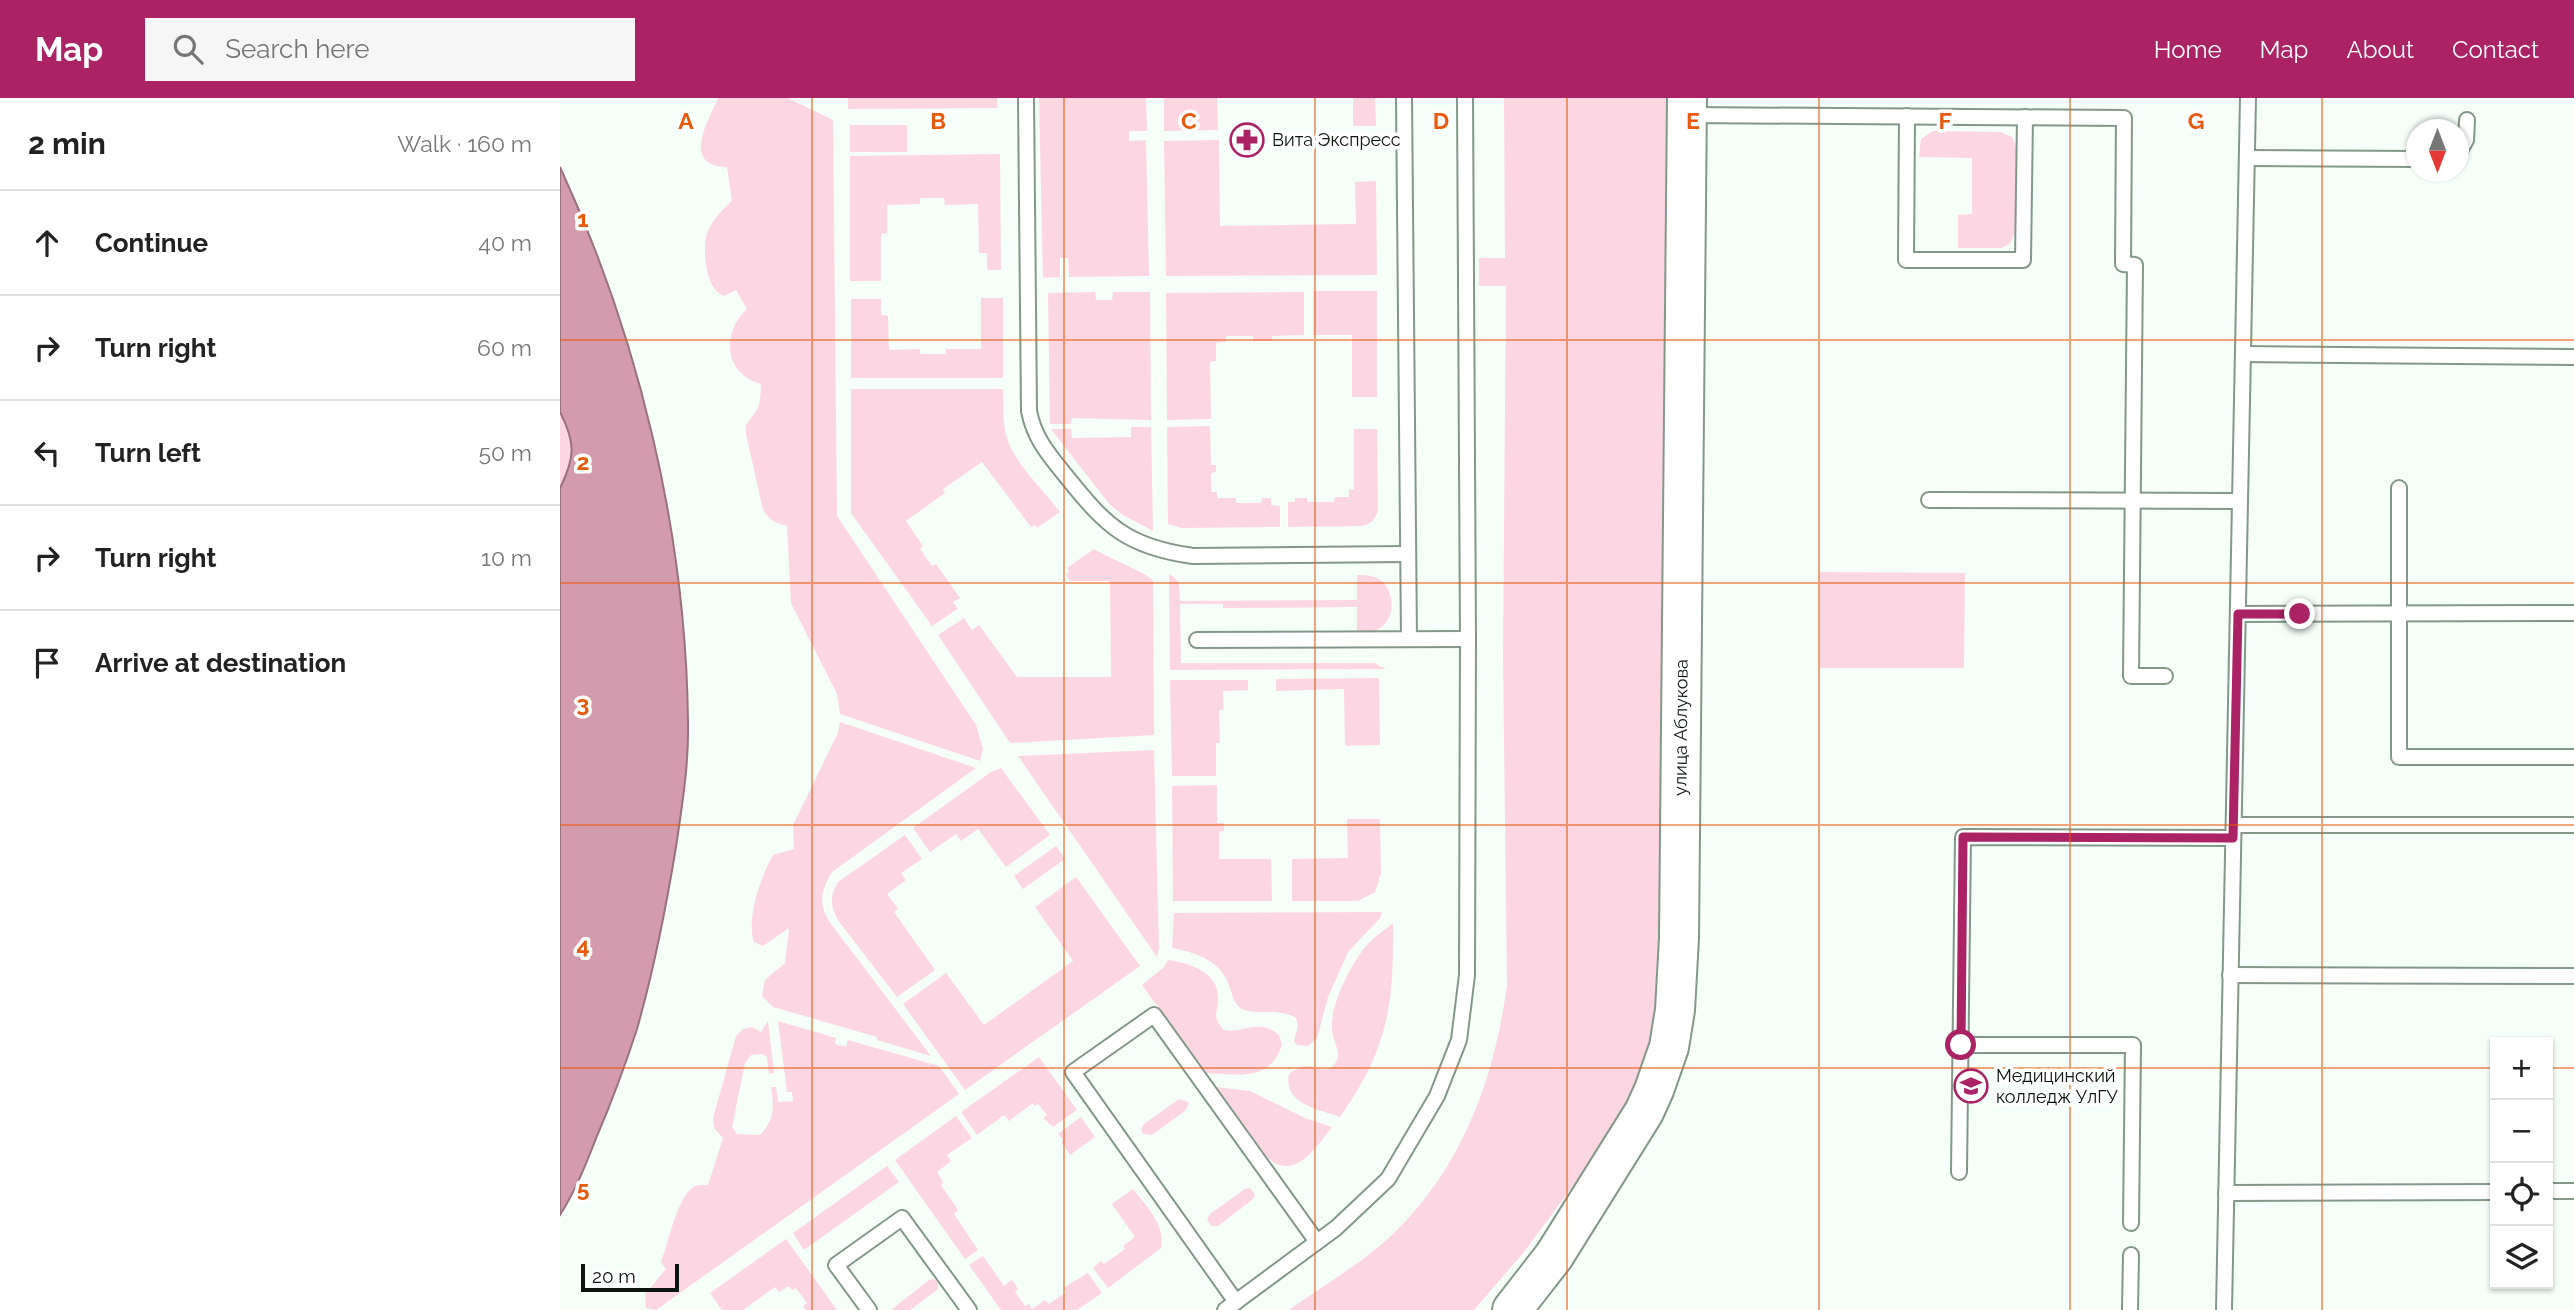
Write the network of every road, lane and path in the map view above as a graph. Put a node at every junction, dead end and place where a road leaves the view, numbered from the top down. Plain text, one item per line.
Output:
1 (1026, 98) edge
2 (1404, 98) edge
3 (1465, 98) edge
4 (2248, 98) edge
5 (1687, 106) edge
6 (1908, 116) junction
7 (2025, 117) junction
8 (2247, 158) junction
9 (2406, 159) edge
10 (2243, 354) junction
11 (2574, 357) edge
12 (2399, 488) dead end
13 (1929, 499) dead end
14 (2133, 500) junction
15 (2240, 501) junction
16 (1408, 554) junction
17 (2574, 613) edge
18 (2238, 614) junction
19 (2400, 614) junction
20 (1409, 639) junction
21 (1468, 639) junction
22 (1198, 640) dead end
23 (2165, 676) dead end
24 (2574, 757) edge
25 (2574, 825) edge
26 (2233, 832) junction
27 (2230, 975) junction
28 (2574, 976) edge
29 (1961, 1045) junction
30 (1959, 1172) dead end
31 (2553, 1191) edge
32 (2574, 1191) edge
33 (2490, 1192) edge
34 (2226, 1193) junction
35 (2131, 1223) dead end
36 (1317, 1242) junction
37 (2131, 1255) dead end
38 (1231, 1306) edge
39 (869, 1310) edge
40 (969, 1310) edge
41 (1513, 1310) edge
42 (2130, 1310) edge
43 (2224, 1310) edge

1 - 16 lane
2 - 16 lane
3 - 21 lane
4 - 8 lane
5 - 6 lane
5 - 41 street, улица Аблукова
6 - 7 lane
6 - 7 lane
7 - 14 lane
8 - 9 lane
8 - 10 lane
10 - 11 lane
10 - 15 lane
12 - 19 lane
13 - 14 lane
14 - 15 lane
14 - 23 lane
15 - 18 lane
16 - 20 lane
17 - 19 lane
18 - 19 lane
18 - 26 lane
19 - 24 lane
20 - 21 lane
20 - 22 lane
21 - 36 lane
25 - 26 lane
26 - 27 lane
26 - 29 lane
27 - 28 lane
27 - 34 lane
29 - 30 lane
29 - 35 lane
31 - 32 lane
33 - 34 lane
34 - 43 lane
36 - 38 lane
36 - 38 lane
37 - 42 lane
39 - 40 lane

